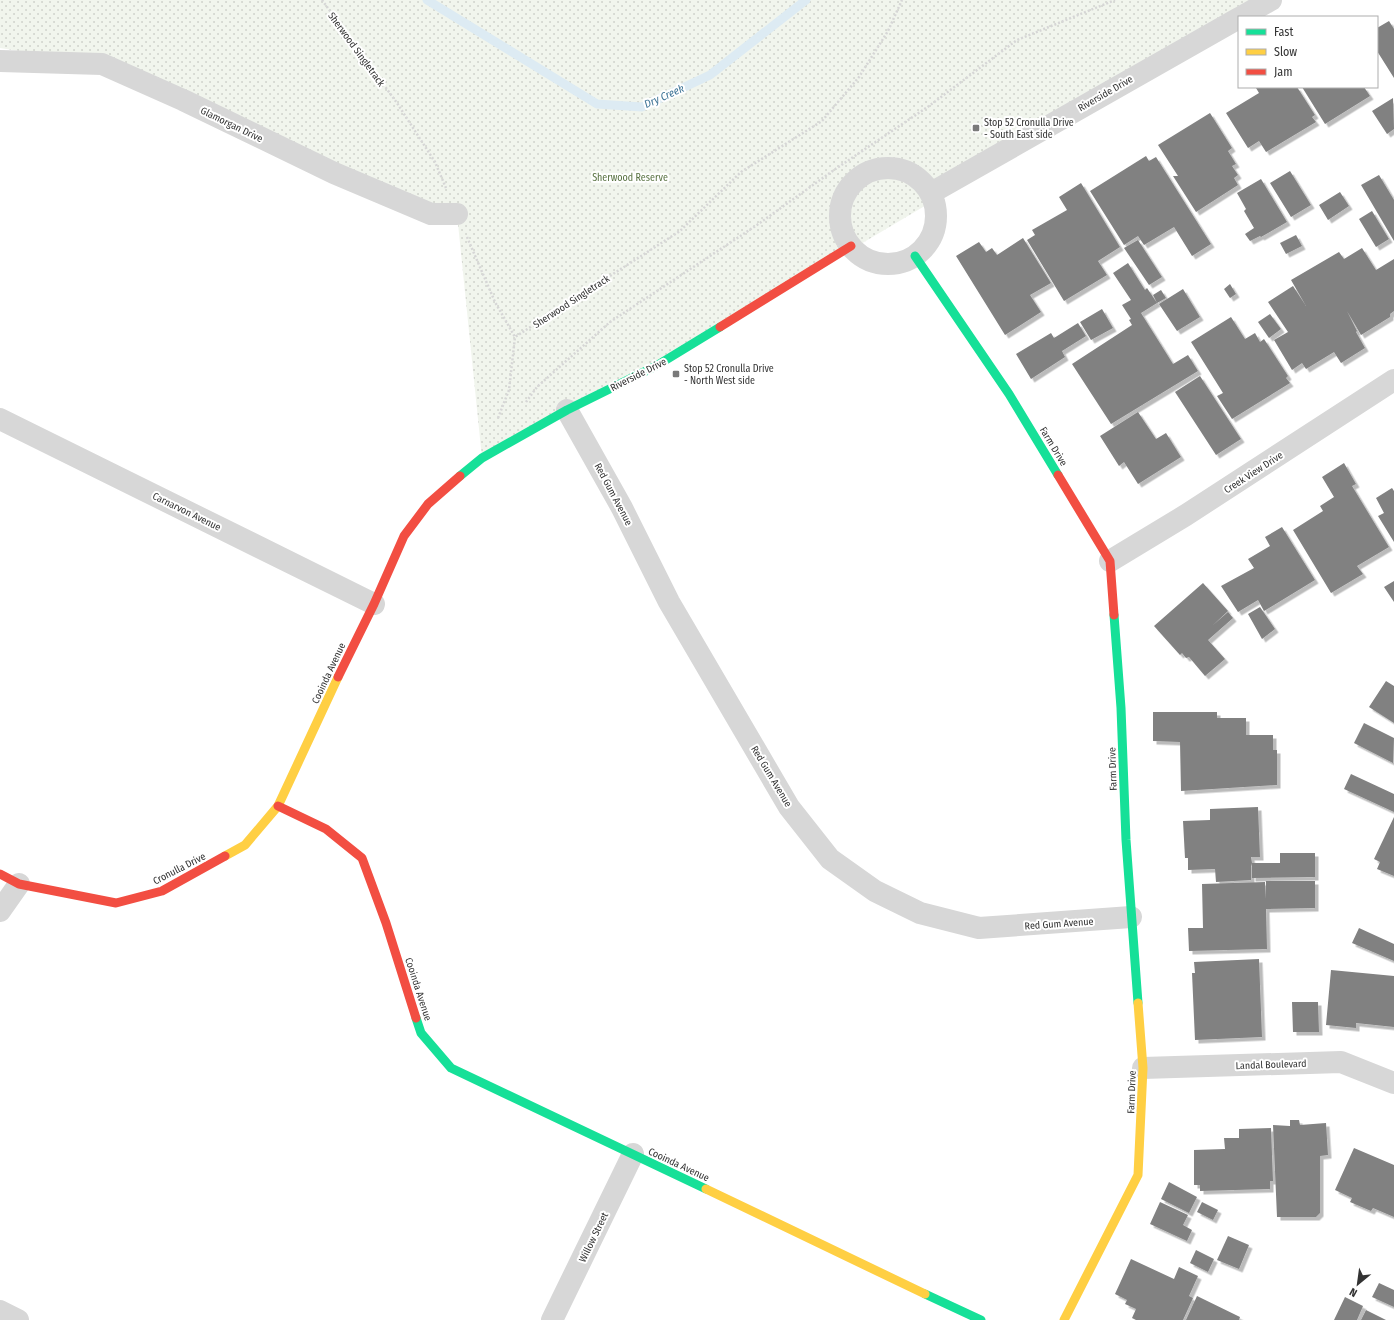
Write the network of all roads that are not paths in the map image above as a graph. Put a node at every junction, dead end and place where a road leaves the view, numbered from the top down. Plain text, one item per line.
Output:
1 (1271, 0) edge
2 (1243, 16) edge
3 (1238, 19) edge
4 (0, 61) edge
5 (931, 193) junction
6 (457, 214) road end
7 (851, 246) junction
8 (915, 256) junction
9 (1394, 380) edge
10 (567, 410) junction
11 (0, 419) edge
12 (428, 504) joint
13 (1110, 561) junction
14 (374, 604) junction
15 (278, 806) junction
16 (9, 879) edge
17 (0, 911) edge
18 (1131, 918) junction
19 (1143, 1068) junction
20 (1394, 1084) edge
21 (633, 1154) junction
22 (0, 1311) edge
23 (18, 1320) edge
24 (552, 1320) edge
25 (981, 1320) edge
26 (1064, 1320) edge

1 - 2 street, Riverside Drive
3 - 5 street, Riverside Drive
4 - 6 street, Glamorgan Drive
5 - 7 street
5 - 8 street
7 - 8 street
7 - 10 street, Riverside Drive
8 - 13 street, Farm Drive
9 - 13 street, Creek View Drive
10 - 12 street, Riverside Drive
10 - 18 street, Red Gum Avenue
11 - 14 street, Carnarvon Avenue
12 - 14 street, Cooinda Avenue
13 - 18 street, Farm Drive
14 - 15 street, Cooinda Avenue
15 - 16 street, Cronulla Drive
15 - 21 street, Cooinda Avenue
16 - 17 street
18 - 19 street, Farm Drive
19 - 20 street, Landal Boulevard
19 - 26 street, Farm Drive
21 - 24 street, Willow Street
21 - 25 street, Cooinda Avenue
22 - 23 street

